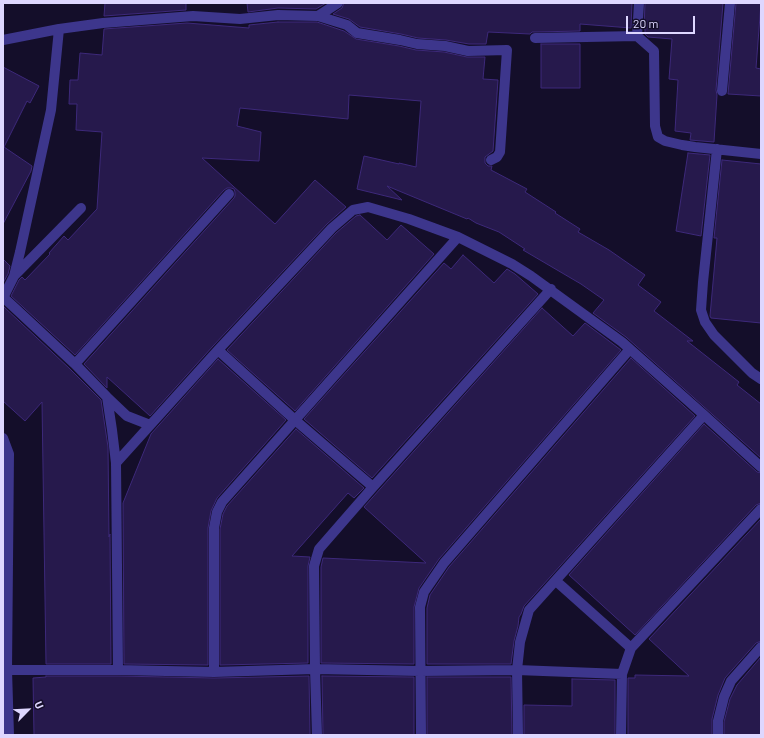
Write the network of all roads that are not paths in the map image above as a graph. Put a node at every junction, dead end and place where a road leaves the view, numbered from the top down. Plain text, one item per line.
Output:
1 (338, 3) edge
2 (639, 3) edge
3 (730, 3) edge
4 (318, 16) junction
5 (59, 29) junction
6 (637, 36) junction
7 (535, 38) dead end
8 (3, 40) edge
9 (722, 90) dead end
10 (717, 150) junction
11 (761, 154) edge
12 (491, 160) dead end
13 (229, 194) dead end
14 (81, 208) dead end
15 (458, 238) junction
16 (14, 276) junction
17 (551, 289) junction
18 (3, 298) edge
19 (630, 349) junction
20 (218, 350) junction
21 (75, 364) junction
22 (761, 379) edge
23 (107, 397) junction
24 (704, 415) junction
25 (295, 420) junction
26 (150, 425) junction
27 (3, 438) edge
28 (116, 464) junction
29 (761, 467) edge
30 (373, 487) junction
31 (761, 510) edge
32 (556, 581) junction
33 (761, 647) edge
34 (631, 648) junction
35 (315, 669) junction
36 (7, 670) junction
37 (118, 670) junction
38 (420, 670) junction
39 (517, 670) junction
40 (214, 672) junction
41 (622, 674) junction
42 (9, 735) edge
43 (317, 735) edge
44 (421, 735) edge
45 (518, 735) edge
46 (621, 735) edge
47 (718, 735) edge

1 - 4 street
2 - 6 street
3 - 9 street
4 - 5 street
4 - 12 street
5 - 8 street
5 - 16 street
6 - 7 street
6 - 10 street
10 - 11 street
10 - 22 street
13 - 21 street
14 - 16 street
15 - 17 street
15 - 20 street
15 - 25 street
16 - 18 street
17 - 19 street
17 - 30 street
18 - 21 street
19 - 24 street
19 - 38 street
20 - 25 street
20 - 26 street
21 - 23 street
23 - 26 street
23 - 28 street
24 - 29 street
24 - 32 street
25 - 30 street
25 - 40 street
26 - 28 street
27 - 36 street
28 - 37 street
30 - 35 street
31 - 34 street
32 - 34 street
32 - 39 street
33 - 47 street
34 - 41 street
35 - 38 street
35 - 40 street
35 - 43 street
36 - 37 street
36 - 42 street
37 - 40 street
38 - 39 street
38 - 44 street
39 - 41 street
39 - 45 street
41 - 46 street

